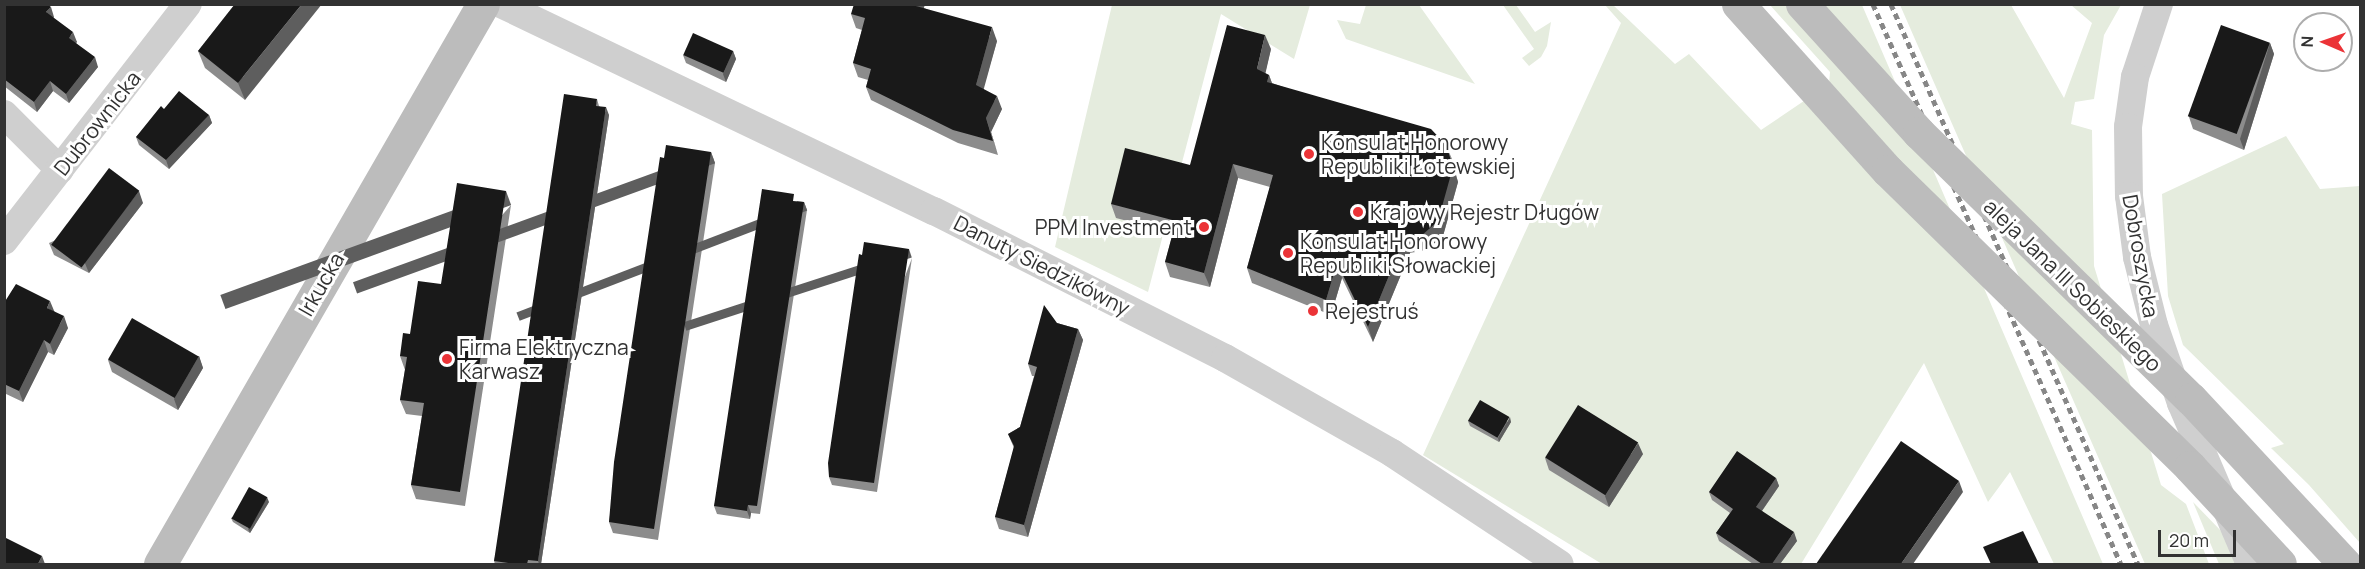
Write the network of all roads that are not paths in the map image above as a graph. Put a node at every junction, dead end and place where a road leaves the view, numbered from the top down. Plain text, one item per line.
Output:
1 (189, 4) edge
2 (483, 4) edge
3 (501, 4) edge
4 (1738, 4) edge
5 (1803, 4) edge
6 (2159, 4) edge
7 (4, 114) edge
8 (4, 133) edge
9 (50, 161) junction
10 (4, 241) edge
11 (160, 564) edge
12 (1560, 564) edge
13 (2250, 564) edge
14 (2280, 564) edge
15 (2345, 564) edge

1 - 9 street, Dubrownicka
2 - 11 main road, Irkucka
3 - 12 street, Danuty Siedzikówny
4 - 14 main road, bridge
5 - 15 main road, aleja Jana III Sobieskiego, bridge
6 - 13 street, Dobroszycka
7 - 9 street
8 - 9 street
9 - 10 street, Dubrownicka

